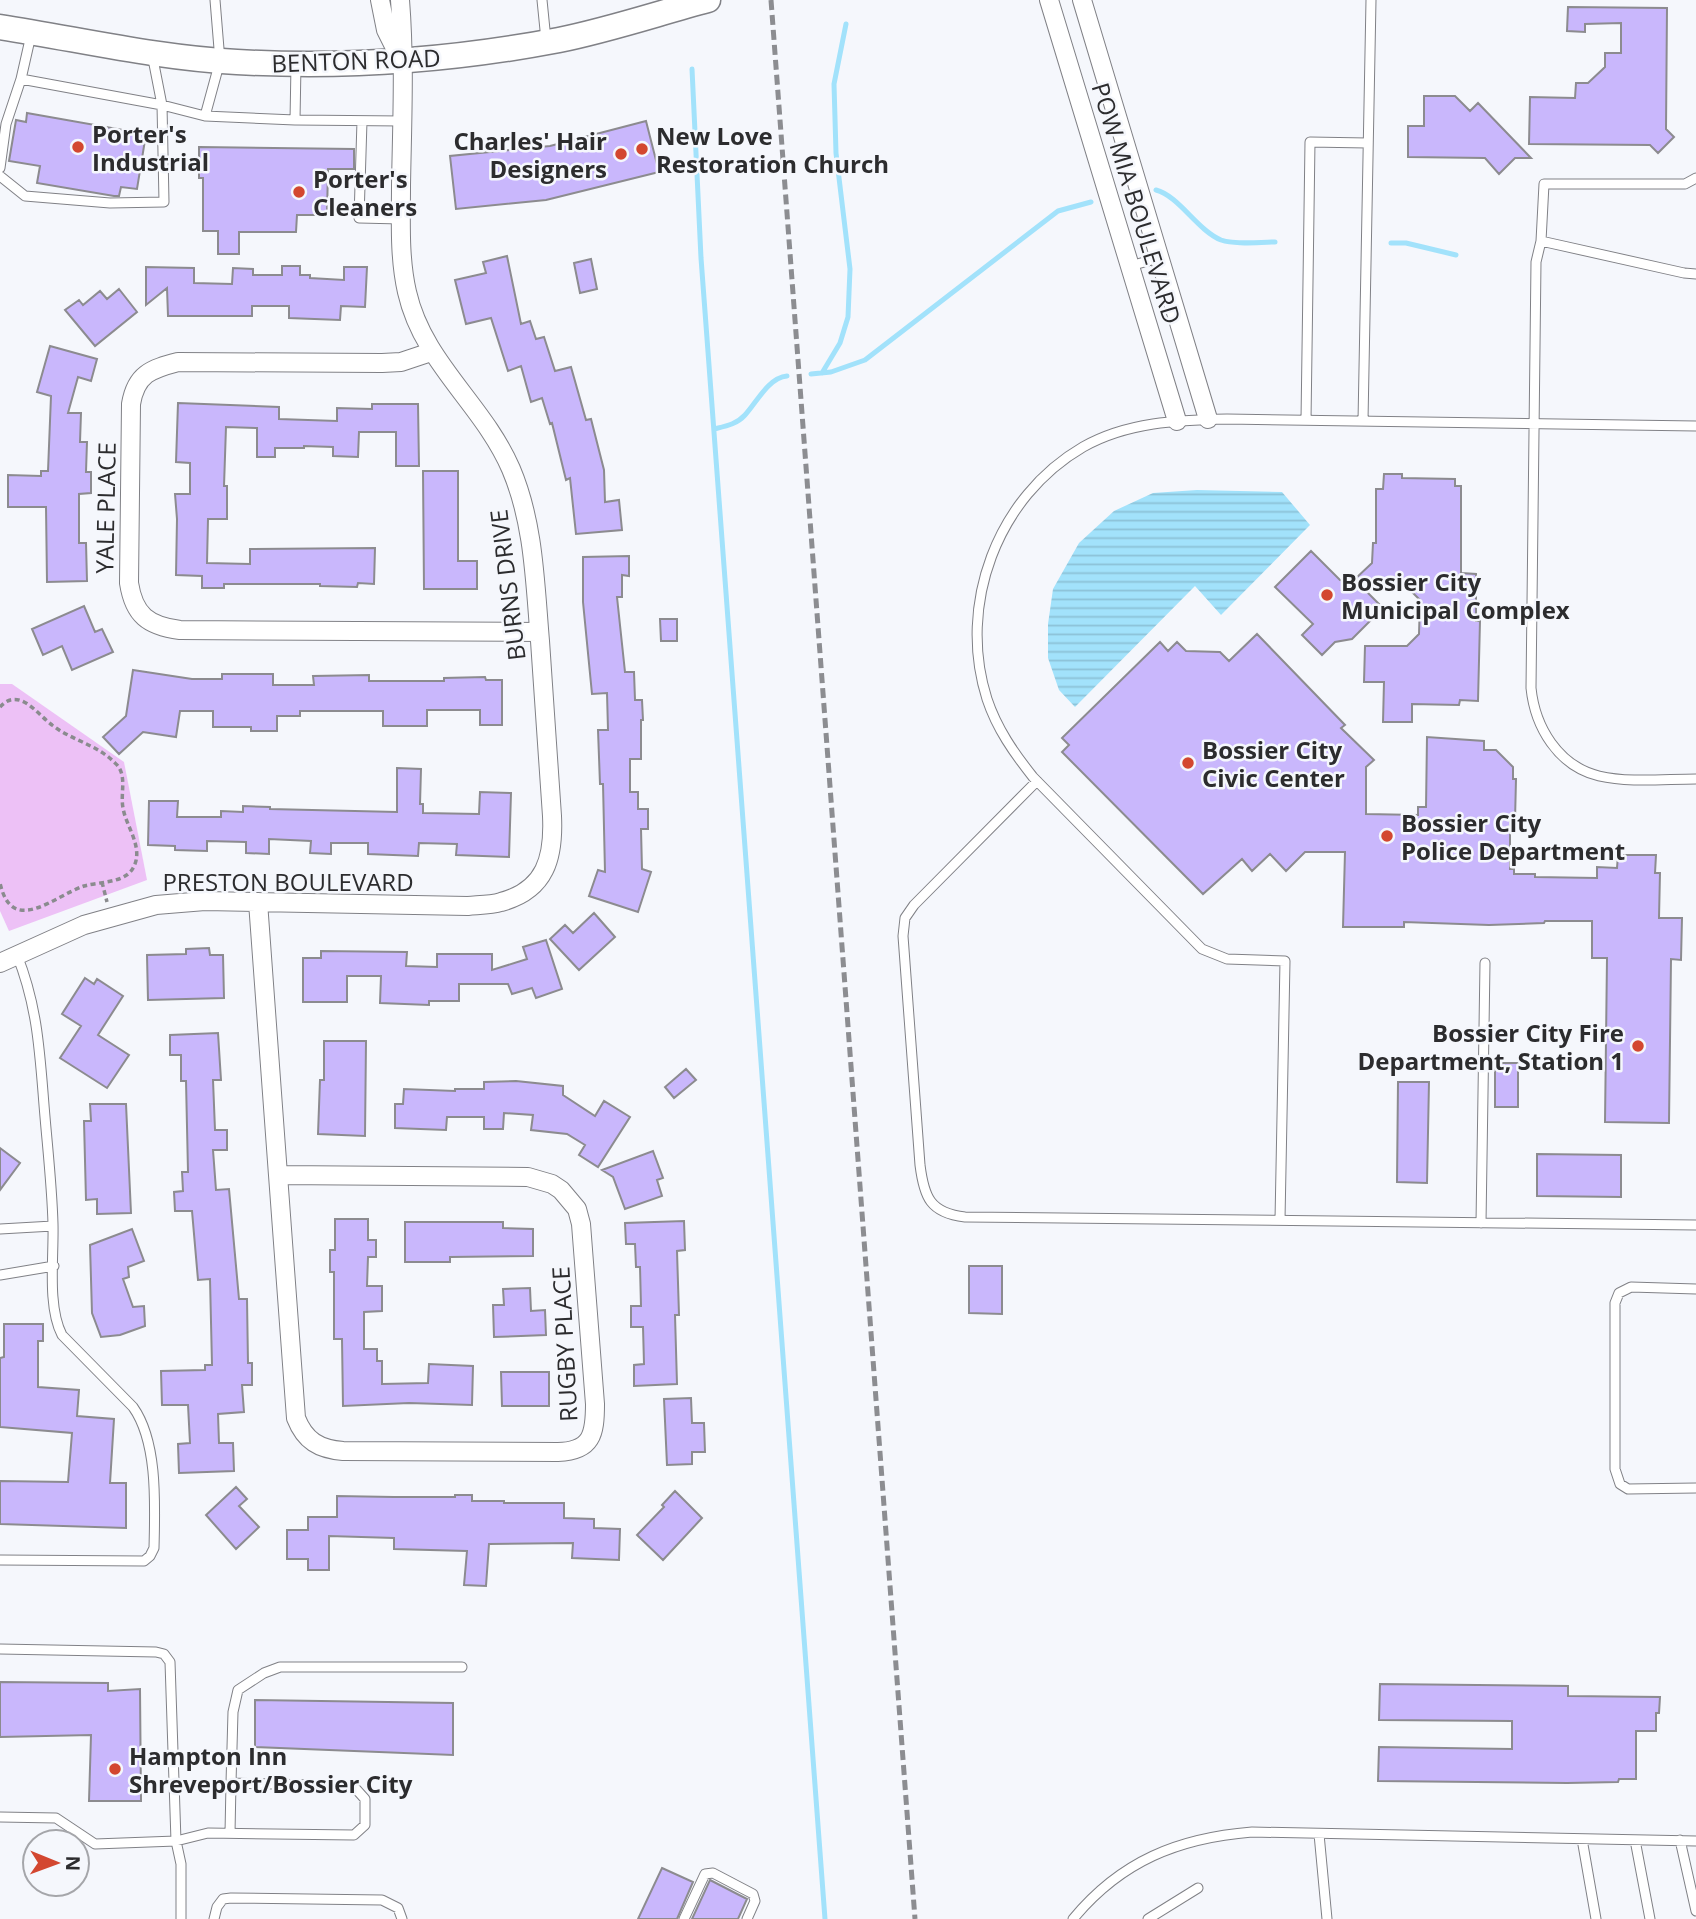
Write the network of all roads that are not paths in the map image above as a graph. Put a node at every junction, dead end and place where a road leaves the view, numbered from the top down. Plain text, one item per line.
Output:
1 (215, 0) edge
2 (380, 0) edge
3 (400, 0) edge
4 (542, 0) edge
5 (708, 0) edge
6 (1049, 0) edge
7 (1082, 0) edge
8 (1371, 0) edge
9 (0, 27) edge
10 (31, 32) junction
11 (546, 42) junction
12 (152, 52) junction
13 (401, 60) junction
14 (219, 61) junction
15 (296, 63) junction
16 (21, 79) junction
17 (162, 105) junction
18 (205, 116) junction
19 (296, 120) junction
20 (362, 121) junction
21 (402, 121) junction
22 (1367, 142) junction
23 (0, 168) edge
24 (0, 176) edge
25 (1696, 178) edge
26 (401, 219) junction
27 (1541, 241) junction
28 (1158, 258) junction
29 (1130, 266) junction
30 (1696, 274) edge
31 (431, 352) junction
32 (1208, 419) junction
33 (1306, 420) junction
34 (1177, 421) junction
35 (1363, 421) junction
36 (1534, 424) junction
37 (1696, 426) edge
38 (539, 632) junction
39 (1696, 779) edge
40 (1037, 781) junction
41 (539, 880) joint
42 (258, 902) junction
43 (17, 955) junction
44 (0, 963) edge
45 (1485, 963) dead end
46 (278, 1175) junction
47 (1280, 1220) junction
48 (1481, 1223) junction
49 (1696, 1225) edge
50 (53, 1226) junction
51 (0, 1229) edge
52 (54, 1266) junction
53 (0, 1275) edge
54 (1696, 1289) edge
55 (1696, 1488) edge
56 (0, 1560) edge
57 (0, 1649) edge
58 (462, 1667) dead end
59 (232, 1783) junction
60 (0, 1817) edge
61 (230, 1833) junction
62 (1319, 1834) junction
63 (1582, 1839) junction
64 (1635, 1840) junction
65 (1679, 1840) junction
66 (176, 1841) junction
67 (1696, 1841) edge
68 (1198, 1888) dead end
69 (1696, 1911) edge
70 (181, 1919) edge
71 (214, 1919) edge
72 (402, 1919) edge
73 (684, 1919) edge
74 (747, 1919) edge
75 (1073, 1919) edge
76 (1148, 1919) edge
77 (1326, 1919) edge
78 (1596, 1919) edge
79 (1650, 1919) edge

1 - 14 lane
2 - 13 street, BURNS DRIVE
3 - 13 street, BURNS DRIVE
4 - 11 lane
5 - 11 main road, BENTON ROAD
6 - 29 street, POW MIA BOULEVARD
7 - 28 street, POW MIA BOULEVARD
8 - 22 lane
9 - 10 main road, BENTON ROAD
10 - 12 main road, BENTON ROAD
10 - 16 lane
11 - 13 main road, BENTON ROAD
12 - 14 main road, BENTON ROAD
12 - 17 lane
13 - 15 main road, BENTON ROAD
13 - 21 street, BURNS DRIVE
14 - 15 main road, BENTON ROAD
14 - 18 lane
15 - 19 lane
16 - 17 lane
16 - 23 lane
17 - 18 lane
17 - 24 lane
18 - 19 lane
19 - 20 lane
20 - 21 lane
20 - 26 lane
21 - 26 street, BURNS DRIVE
22 - 33 lane
22 - 35 lane
25 - 27 lane
26 - 31 street, BURNS DRIVE
27 - 30 lane
27 - 36 lane
28 - 29 lane
28 - 32 street, POW MIA BOULEVARD
29 - 34 street, POW MIA BOULEVARD
31 - 38 street, BURNS DRIVE
31 - 38 street, YALE PLACE
32 - 33 lane
32 - 34 lane
33 - 35 lane
34 - 40 lane
35 - 36 lane
36 - 37 lane
36 - 39 lane
38 - 41 street, BURNS DRIVE
40 - 47 lane
40 - 47 lane
41 - 42 street, PRESTON BOULEVARD
42 - 43 street, PRESTON BOULEVARD
42 - 46 street, RUGBY PLACE
43 - 44 street, PRESTON BOULEVARD
43 - 50 lane
45 - 48 lane
46 - 46 street, RUGBY PLACE
47 - 48 lane
48 - 49 lane
50 - 51 lane
50 - 52 lane
52 - 53 lane
52 - 56 lane
54 - 55 lane
57 - 66 lane
58 - 59 lane
59 - 61 lane
59 - 61 lane
60 - 66 lane
61 - 66 lane
62 - 63 lane
62 - 75 lane
62 - 77 lane
63 - 64 lane
63 - 78 lane
64 - 65 lane
64 - 79 lane
65 - 67 lane
65 - 69 lane
66 - 70 lane
68 - 76 lane
71 - 72 lane
73 - 74 lane

